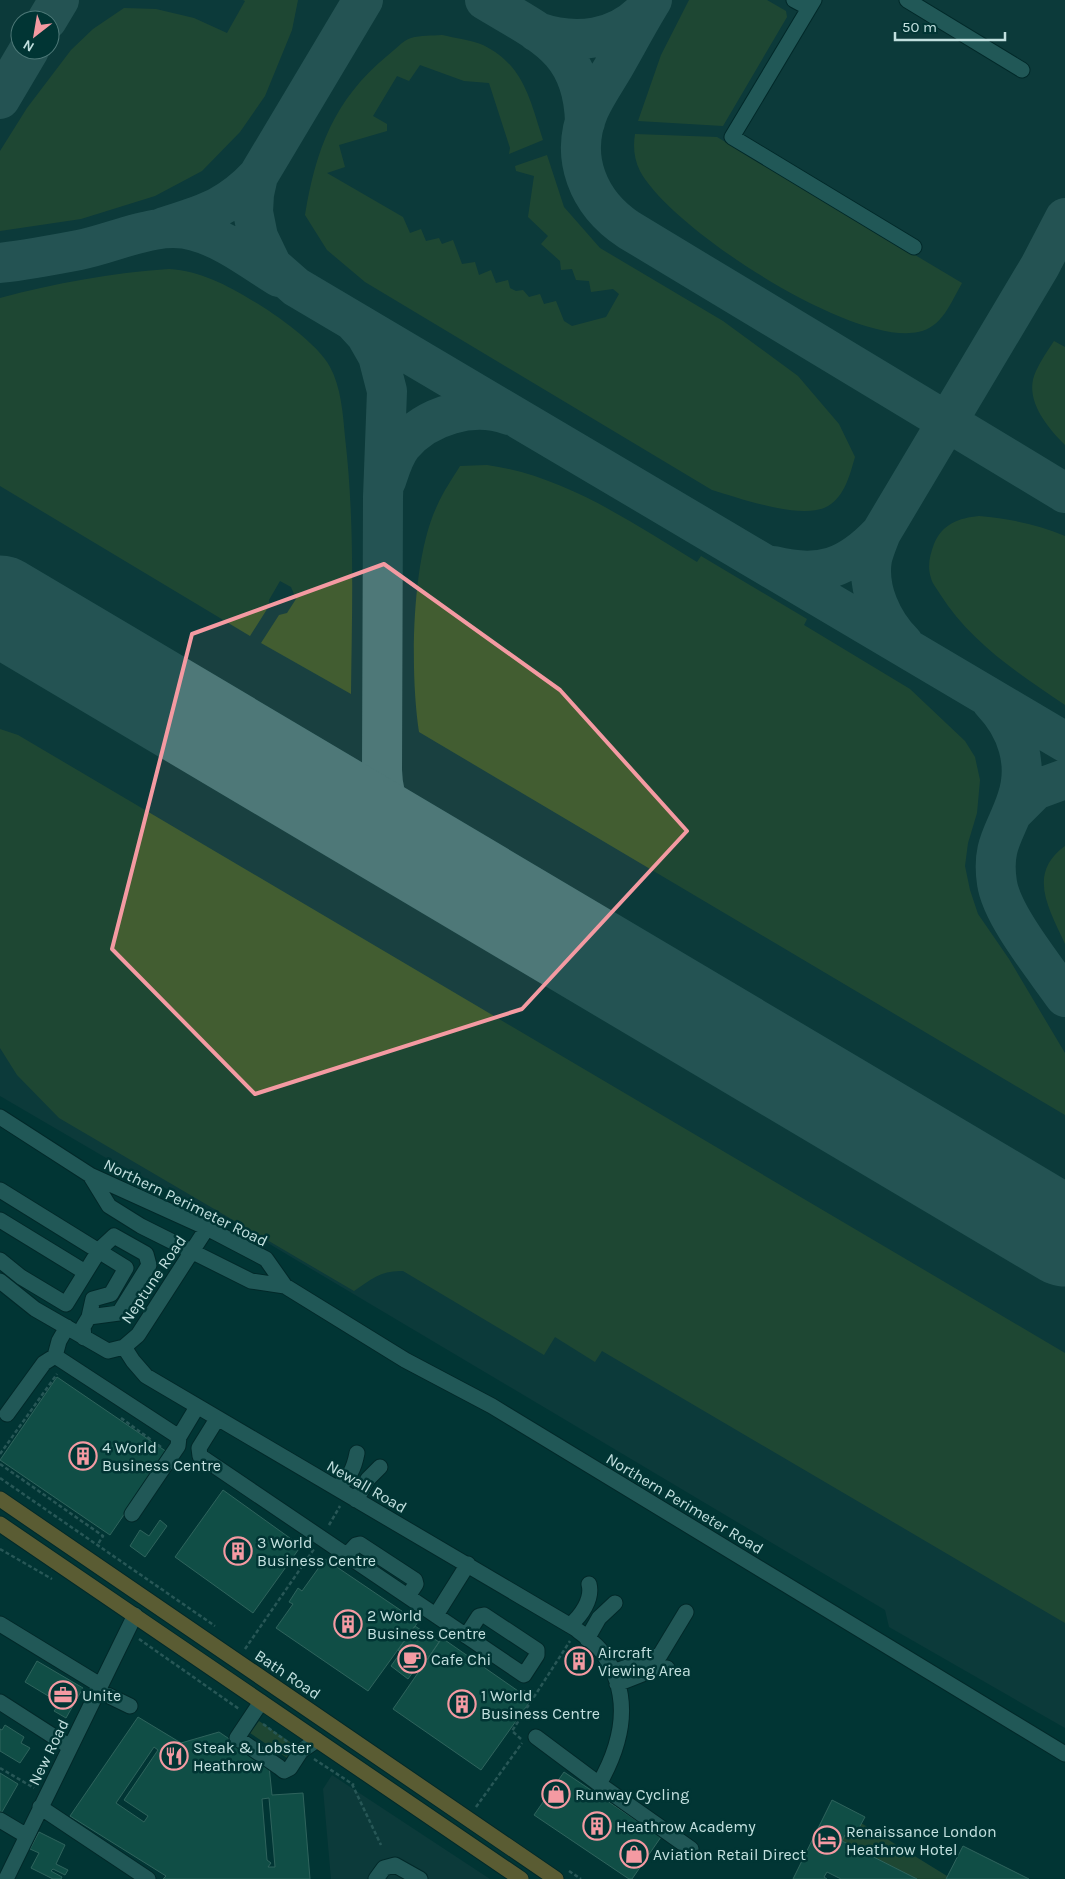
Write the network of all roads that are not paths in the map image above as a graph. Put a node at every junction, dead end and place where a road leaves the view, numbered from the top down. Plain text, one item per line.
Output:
1 (794, 0) edge
2 (907, 0) edge
3 (811, 4) edge
4 (1022, 70) dead end
5 (914, 247) dead end
6 (0, 1117) edge
7 (90, 1175) junction
8 (0, 1190) edge
9 (0, 1220) edge
10 (207, 1228) junction
11 (104, 1245) junction
12 (193, 1252) junction
13 (0, 1260) edge
14 (85, 1272) junction
15 (0, 1281) edge
16 (285, 1286) junction
17 (89, 1317) junction
18 (67, 1327) junction
19 (84, 1338) junction
20 (124, 1347) junction
21 (55, 1356) junction
22 (196, 1407) junction
23 (7, 1414) dead end
24 (217, 1419) junction
25 (179, 1437) junction
26 (357, 1453) dead end
27 (380, 1467) dead end
28 (346, 1494) junction
29 (0, 1499) edge
30 (132, 1514) dead end
31 (0, 1524) edge
32 (468, 1564) junction
33 (589, 1584) dead end
34 (615, 1603) dead end
35 (686, 1612) dead end
36 (134, 1615) junction
37 (436, 1615) junction
38 (0, 1624) edge
39 (578, 1631) junction
40 (466, 1636) junction
41 (667, 1668) dead end
42 (615, 1678) junction
43 (99, 1688) junction
44 (0, 1702) edge
45 (261, 1702) junction
46 (130, 1706) dead end
47 (536, 1737) dead end
48 (317, 1740) junction
49 (70, 1747) junction
50 (1065, 1754) edge
51 (599, 1784) junction
52 (43, 1801) junction
53 (0, 1820) edge
54 (27, 1836) junction
55 (691, 1849) dead end
56 (513, 1877) edge
57 (6, 1879) edge
58 (148, 1879) edge
59 (376, 1879) edge
60 (420, 1879) edge
61 (556, 1879) edge

1 - 3 street
2 - 4 street
3 - 5 street
6 - 7 street, Northern Perimeter Road
7 - 10 street, Northern Perimeter Road
7 - 12 street, Northern Perimeter Road
8 - 11 street
9 - 14 street
10 - 12 street, Neptune Road
10 - 16 street, Northern Perimeter Road
11 - 14 street
11 - 17 street
11 - 17 street
12 - 16 street, Northern Perimeter Road
12 - 20 street, Neptune Road
13 - 14 street
15 - 18 street
16 - 50 street, Northern Perimeter Road
17 - 19 street
18 - 19 street
18 - 21 street
19 - 20 street
20 - 22 street, Newall Road
21 - 23 street
21 - 25 street
22 - 24 street, Newall Road
22 - 25 street
24 - 28 street, Newall Road
24 - 37 street
25 - 30 street
26 - 28 street
27 - 28 street
28 - 32 street, Newall Road
29 - 61 highway, Bath Road
31 - 36 highway
32 - 37 street
32 - 39 street, Newall Road
33 - 39 street
34 - 39 street
35 - 42 street
36 - 43 street, New Road
36 - 45 highway
37 - 40 street
38 - 43 street
39 - 42 street, Newall Road
40 - 40 street
41 - 42 street
42 - 51 street, Newall Road
43 - 46 street
43 - 49 street, New Road
44 - 49 street
45 - 48 highway
45 - 48 street
47 - 51 street
48 - 56 highway
49 - 52 street, New Road
51 - 55 street
52 - 54 street, New Road
52 - 58 street
53 - 54 street
54 - 57 street, New Road
59 - 60 street

